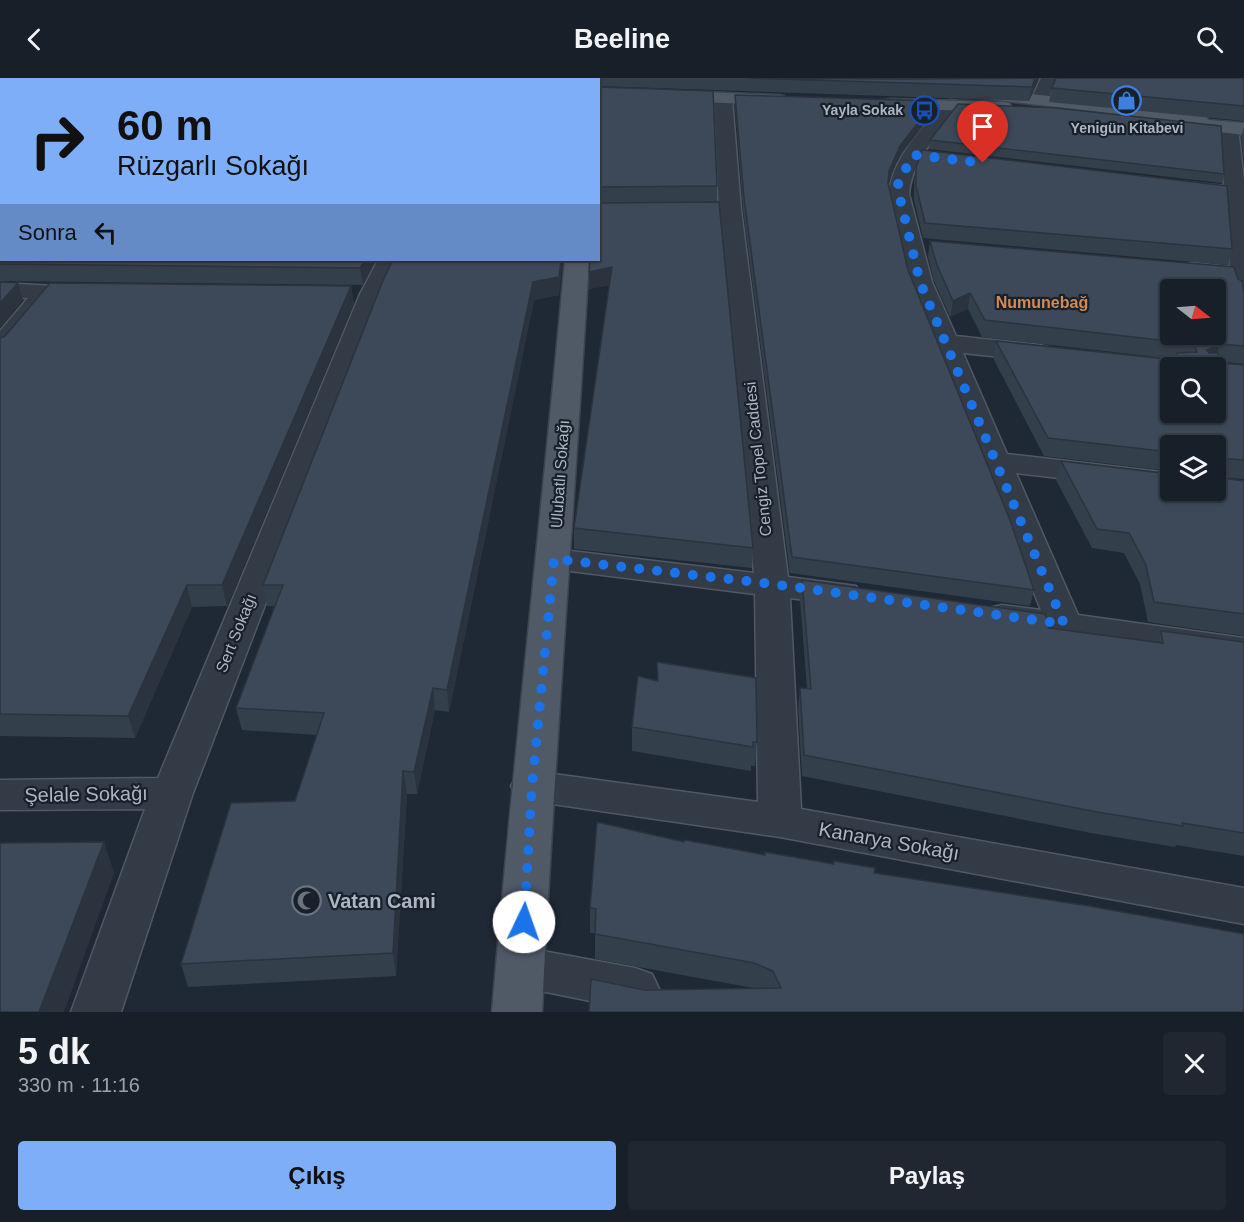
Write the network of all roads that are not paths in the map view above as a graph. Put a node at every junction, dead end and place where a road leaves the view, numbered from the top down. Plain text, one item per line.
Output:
1 (1049, 78) edge
2 (926, 88) edge
3 (600, 93) edge
4 (723, 98) junction
5 (875, 98) edge
6 (1040, 100) junction
7 (793, 101) edge
8 (951, 105) junction
9 (1239, 127) edge
10 (1163, 185) edge
11 (1239, 194) edge
12 (388, 261) edge
13 (577, 261) edge
14 (1172, 268) edge
15 (1243, 280) edge
16 (0, 290) edge
17 (947, 343) junction
18 (0, 346) edge
19 (1062, 356) edge
20 (996, 462) junction
21 (1160, 481) edge
22 (554, 559) junction
23 (772, 584) junction
24 (877, 598) edge
25 (971, 611) edge
26 (1064, 624) junction
27 (1244, 650) edge
28 (532, 786) junction
29 (172, 793) junction
30 (0, 795) edge
31 (780, 821) junction
32 (1244, 906) edge
33 (519, 990) edge
34 (671, 996) edge
35 (96, 1012) edge

1 - 6 street
2 - 6 main road
3 - 4 main road
4 - 7 main road
4 - 23 street, Cengiz Topel Caddesi
5 - 8 main road
6 - 9 main road
8 - 9 main road
8 - 17 street
9 - 11 street
10 - 11 street
11 - 15 street
12 - 29 street, Sert Sokağı
13 - 22 main road, Ulubatlı Sokağı
14 - 15 street
16 - 18 street
17 - 19 street
17 - 20 street
20 - 21 street
20 - 26 street
22 - 23 street
22 - 28 main road, Ulubatlı Sokağı
23 - 24 street
23 - 31 street, Cengiz Topel Caddesi
25 - 26 street
26 - 27 street
28 - 31 street, Kanarya Sokağı
28 - 33 main road, Ulubatlı Sokağı
29 - 30 street, Şelale Sokağı
29 - 35 street, Sert Sokağı
31 - 32 street, Kanarya Sokağı
33 - 34 street

